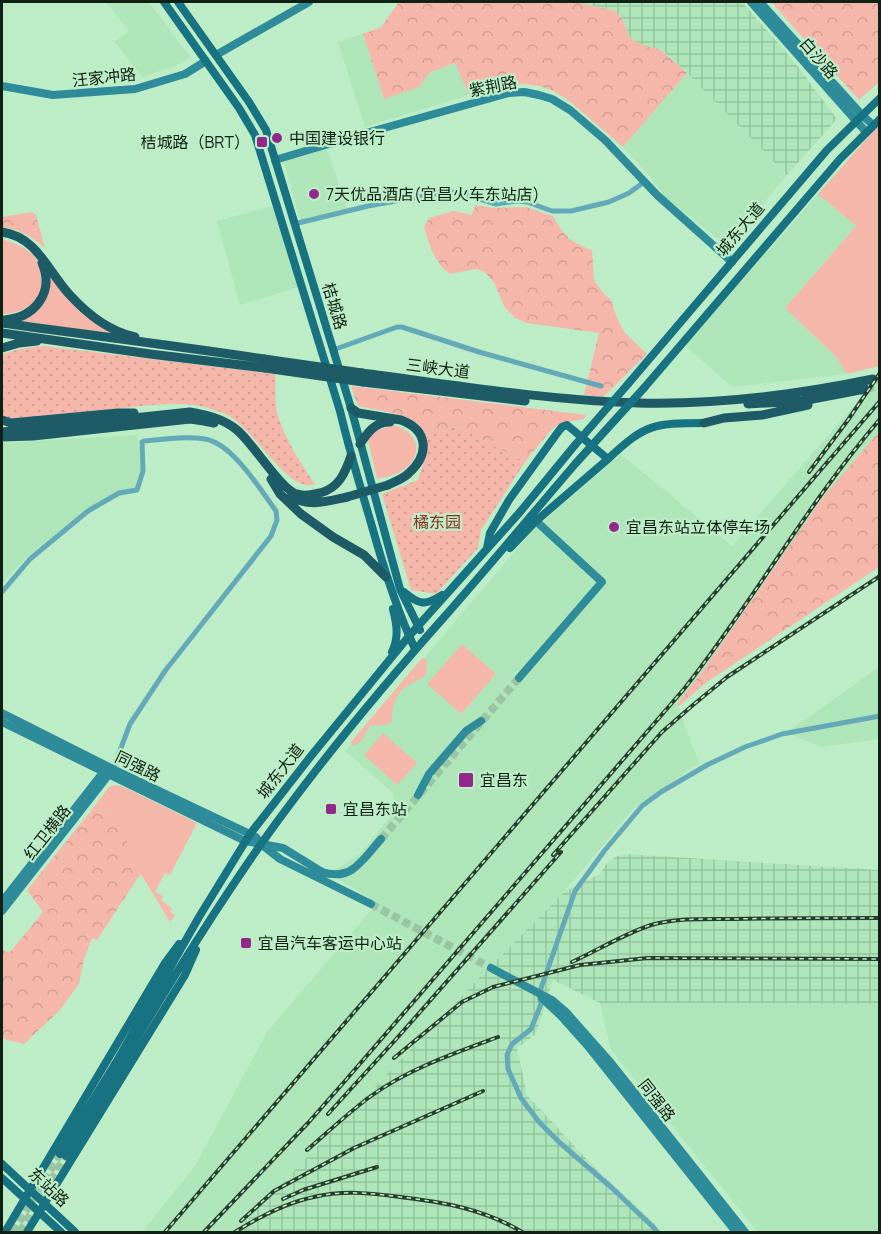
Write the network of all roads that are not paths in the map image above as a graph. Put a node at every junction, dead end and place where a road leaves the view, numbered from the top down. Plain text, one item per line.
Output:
1 (164, 2) edge
2 (178, 2) edge
3 (309, 2) edge
4 (751, 2) edge
5 (760, 2) edge
6 (216, 55) junction
7 (206, 61) junction
8 (2, 86) edge
9 (879, 98) edge
10 (859, 118) junction
11 (876, 122) edge
12 (866, 132) junction
13 (275, 160) junction
14 (644, 182) junction
15 (294, 224) junction
16 (2, 234) edge
17 (732, 262) junction
18 (2, 322) edge
19 (2, 333) edge
20 (49, 339) junction
21 (173, 345) junction
22 (2, 348) edge
23 (333, 350) junction
24 (264, 363) junction
25 (363, 378) junction
26 (873, 379) tunnel mouth
27 (601, 386) dead end
28 (351, 408) junction
29 (190, 412) junction
30 (2, 420) edge
31 (704, 423) joint
32 (2, 436) edge
33 (360, 444) junction
34 (351, 456) junction
35 (608, 459) junction
36 (271, 479) junction
37 (387, 483) junction
38 (296, 494) junction
39 (347, 495) junction
40 (536, 521) junction
41 (487, 548) junction
42 (386, 577) junction
43 (400, 589) junction
44 (450, 590) junction
45 (2, 592) edge
46 (446, 615) junction
47 (418, 627) junction
48 (409, 636) junction
49 (424, 639) junction
50 (415, 650) junction
51 (388, 662) junction
52 (519, 678) tunnel mouth
53 (2, 713) edge
54 (879, 716) edge
55 (482, 721) dead end
56 (2, 722) edge
57 (108, 771) junction
58 (418, 795) dead end
59 (248, 838) junction
60 (381, 839) tunnel mouth
61 (261, 844) junction
62 (2, 902) edge
63 (371, 904) tunnel mouth
64 (2, 911) edge
65 (199, 917) junction
66 (210, 921) junction
67 (491, 968) tunnel mouth
68 (539, 994) junction
69 (2, 1164) edge
70 (2, 1178) edge
71 (30, 1190) junction
72 (24, 1199) junction
73 (45, 1204) junction
74 (39, 1212) junction
75 (5, 1233) edge
76 (27, 1233) edge
77 (61, 1233) edge
78 (75, 1233) edge
79 (657, 1233) edge
80 (736, 1233) edge
81 (745, 1233) edge

1 - 7 main road, 桔城路
2 - 6 main road, 桔城路
3 - 6 street
4 - 10 street, 白沙路
5 - 10 street, 白沙路
6 - 13 main road, 桔城路
7 - 8 street, 汪家冲路
7 - 34 main road, 桔城路
9 - 10 main road, 城东大道
10 - 11 street, 白沙路
10 - 12 street, 白沙路
10 - 17 main road, 城东大道
11 - 12 main road, 城东大道
12 - 46 main road, 城东大道, bridge
13 - 14 street, 紫荆路
13 - 15 main road, 桔城路
14 - 15 street
14 - 17 street, 紫荆路
15 - 23 main road, 桔城路
16 - 18 highway
16 - 21 highway
17 - 41 main road, 城东大道, bridge
18 - 21 highway, 三峡大道
19 - 20 highway, 三峡大道
20 - 22 highway
20 - 24 highway, 三峡大道
21 - 24 highway, 三峡大道
23 - 27 street
23 - 28 main road, 桔城路
24 - 25 highway, 三峡大道, bridge
25 - 26 highway, 三峡大道
25 - 31 highway, 三峡大道
28 - 33 main road, 桔城路
28 - 37 highway
29 - 30 highway
29 - 32 highway
29 - 38 highway
31 - 35 main road
32 - 36 highway
33 - 37 highway
33 - 43 main road, 桔城路
34 - 38 highway
34 - 42 main road, 桔城路
35 - 40 main road
35 - 41 main road
36 - 39 highway
36 - 42 highway
37 - 39 highway, bridge
38 - 39 highway
40 - 46 main road
40 - 52 street
41 - 44 main road, 城东大道
42 - 48 main road, 桔城路
42 - 51 main road
43 - 44 main road
43 - 47 main road, 桔城路
44 - 47 main road, 城东大道
45 - 57 street
46 - 49 main road, 城东大道
47 - 48 main road, 城东大道
47 - 49 main road, 桔城路
48 - 50 main road, 桔城路
48 - 51 main road, 城东大道
49 - 50 main road, 城东大道
50 - 61 main road, 城东大道
51 - 59 main road, 城东大道
53 - 57 street, 同强路
54 - 68 street
55 - 58 street
56 - 57 street, 同强路
57 - 59 street, 同强路
57 - 62 street, 红卫横路
57 - 64 street, 红卫横路
59 - 61 street, 同强路
59 - 65 main road, 城东大道
60 - 61 street
61 - 63 street, 同强路
61 - 66 main road, 城东大道
65 - 66 main road, 城东大道
65 - 71 main road
66 - 73 main road
67 - 68 street, 同强路
68 - 79 street
68 - 80 street, 同强路
68 - 81 street, 同强路
69 - 71 main road, 东站路
70 - 72 main road, 东站路
71 - 72 main road
71 - 73 main road, 东站路
72 - 74 main road, 东站路
72 - 75 main road
73 - 74 main road
73 - 78 main road, 东站路
74 - 76 main road
74 - 77 main road, 东站路

